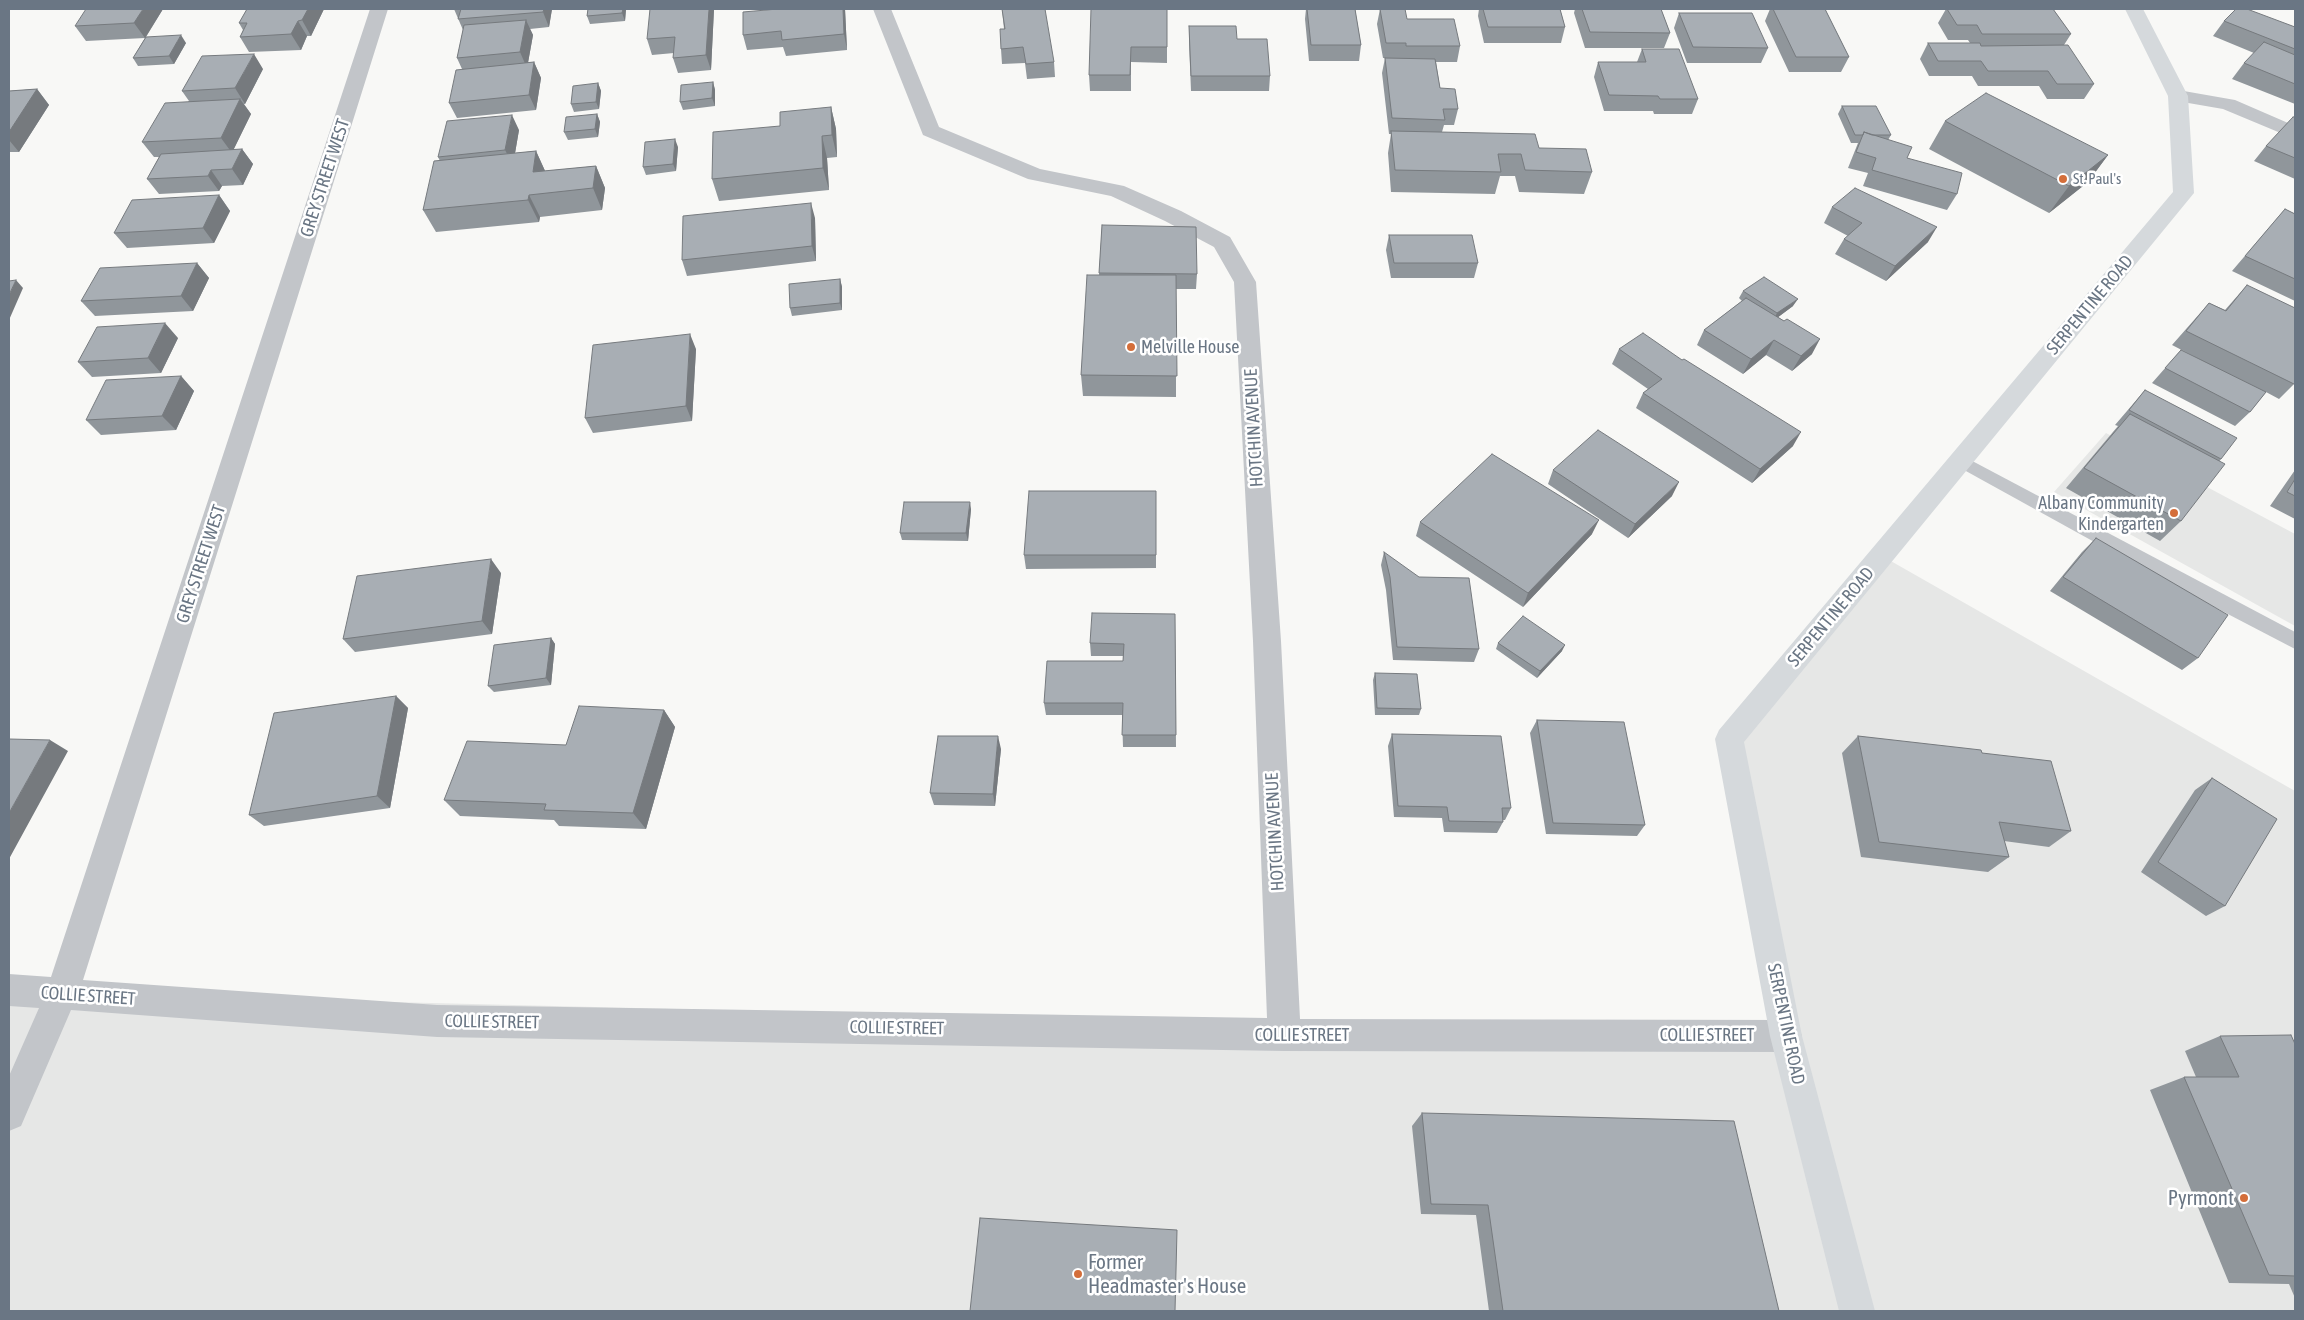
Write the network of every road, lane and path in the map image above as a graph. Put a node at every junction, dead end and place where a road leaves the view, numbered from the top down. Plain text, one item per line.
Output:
1 (379, 9) edge
2 (882, 9) edge
3 (2134, 9) edge
4 (2178, 96) junction
5 (2295, 133) edge
6 (1961, 461) junction
7 (2295, 641) edge
8 (9, 990) edge
9 (62, 994) junction
10 (1284, 1035) junction
11 (1786, 1036) junction
12 (9, 1114) edge
13 (1857, 1311) edge

1 - 9 street, GREY STREET WEST
2 - 10 street, HOTCHIN AVENUE
3 - 4 street, SERPENTINE ROAD
4 - 5 street
4 - 6 street, SERPENTINE ROAD
6 - 7 lane
6 - 11 street, SERPENTINE ROAD
8 - 9 street, COLLIE STREET
9 - 10 street, COLLIE STREET
9 - 12 street, GREY STREET WEST
10 - 11 street, COLLIE STREET
11 - 13 street, SERPENTINE ROAD

